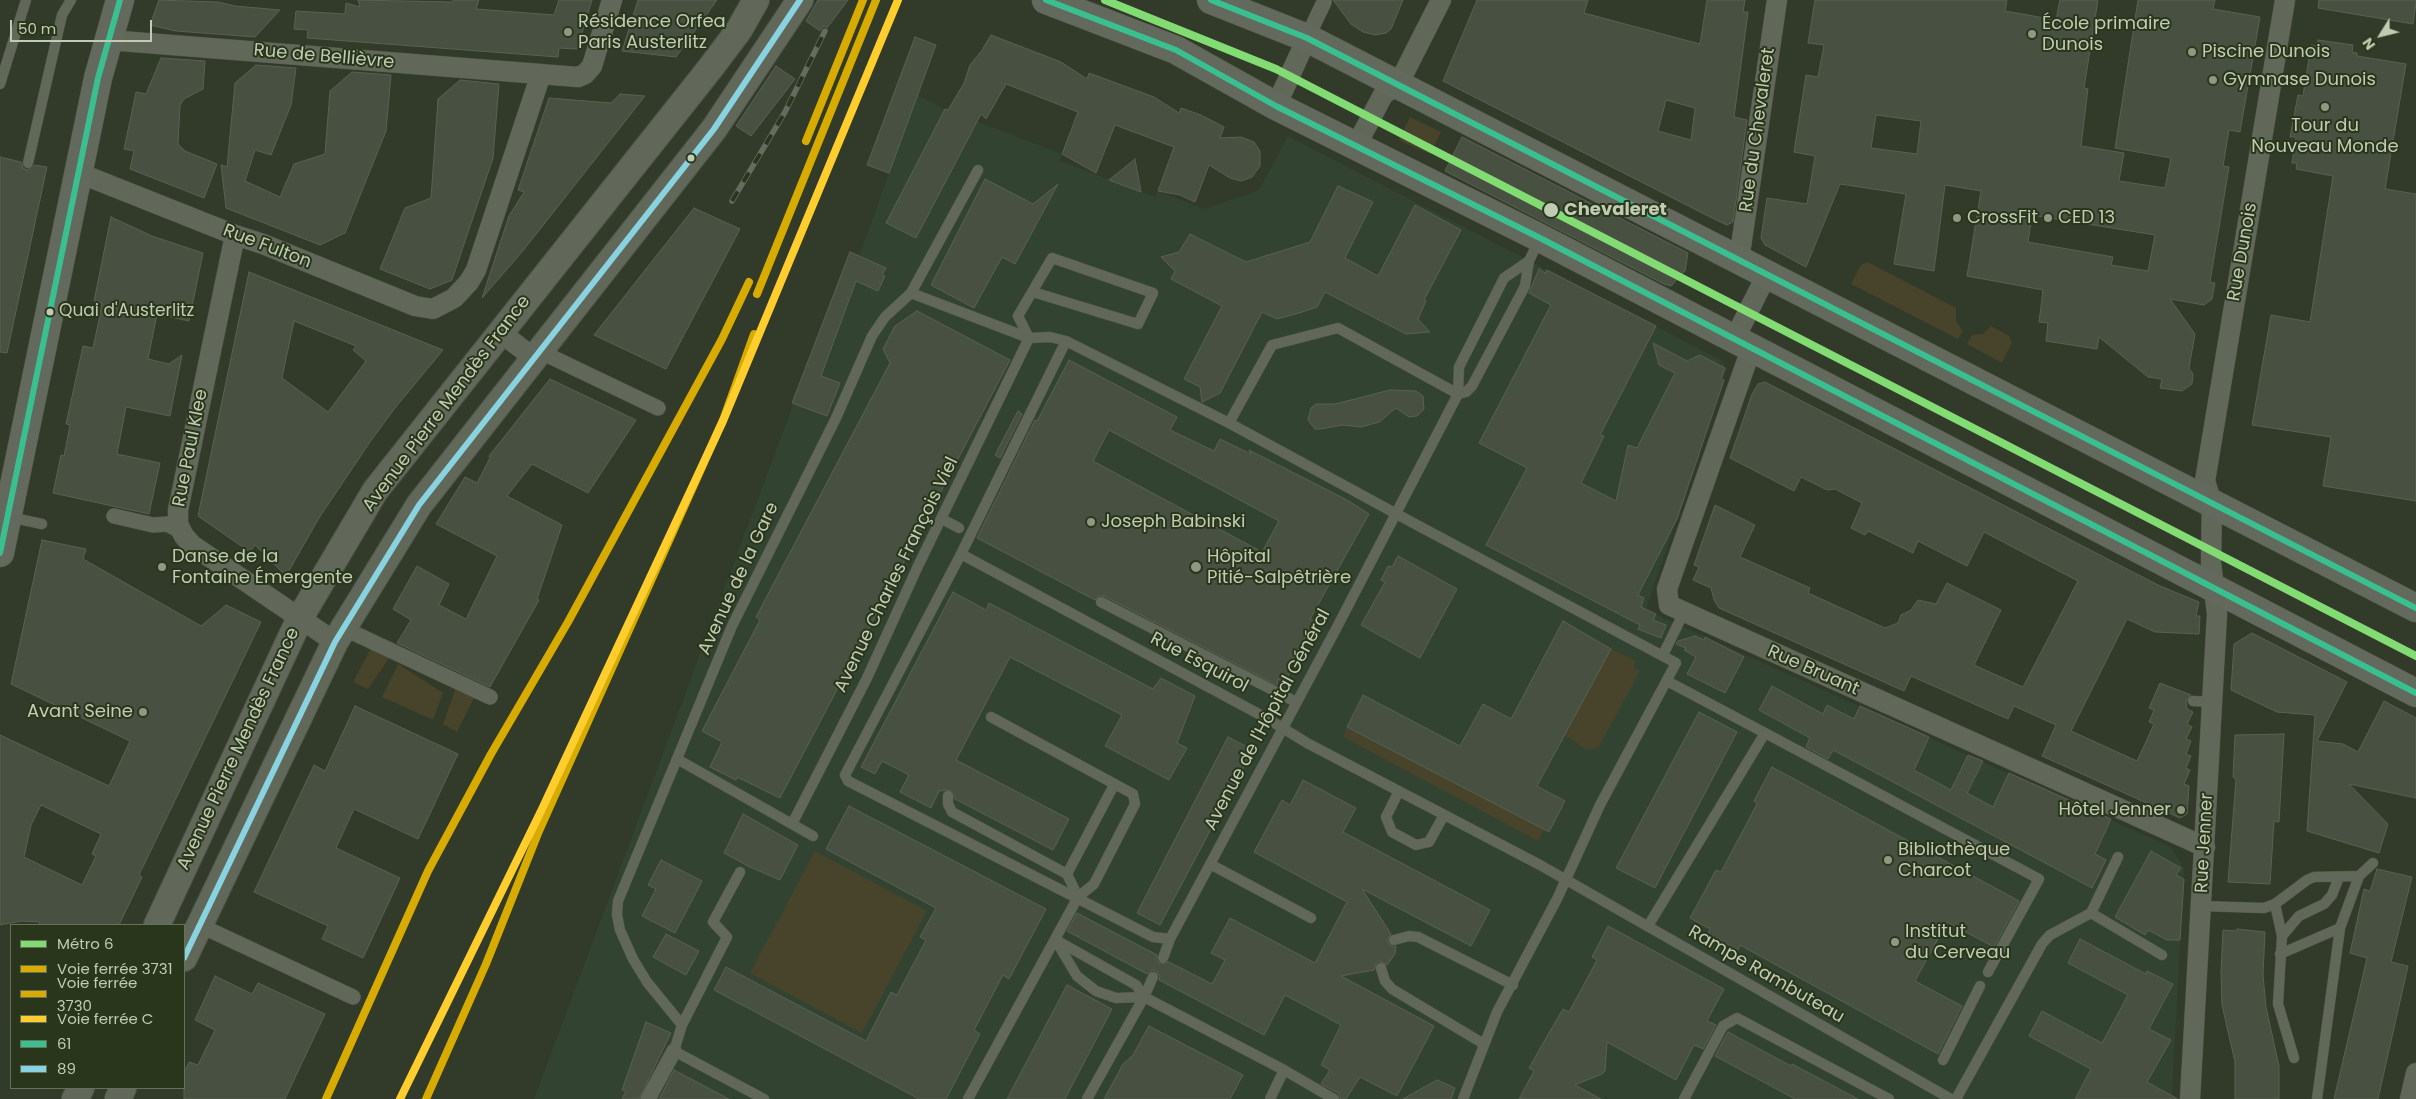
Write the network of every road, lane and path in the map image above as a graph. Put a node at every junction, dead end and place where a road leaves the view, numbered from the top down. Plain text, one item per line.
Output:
1 (26, 0) edge
2 (71, 0) edge
3 (120, 0) edge
4 (612, 0) edge
5 (756, 0) edge
6 (800, 0) edge
7 (1046, 0) edge
8 (1211, 0) edge
9 (1441, 0) edge
10 (1777, 0) edge
11 (2285, 0) edge
12 (1324, 2) dead end
13 (1307, 38) junction
14 (108, 40) junction
15 (541, 74) junction
16 (0, 84) edge
17 (1396, 85) junction
18 (1276, 106) junction
19 (1356, 146) junction
20 (28, 163) dead end
21 (978, 170) dead end
22 (79, 173) junction
23 (235, 235) junction
24 (1535, 249) junction
25 (1740, 260) junction
26 (1767, 274) junction
27 (1033, 292) junction
28 (911, 293) junction
29 (500, 332) junction
30 (1029, 338) junction
31 (1066, 341) junction
32 (1743, 344) junction
33 (538, 355) junction
34 (1458, 394) junction
35 (658, 408) dead end
36 (1229, 423) junction
37 (2212, 503) junction
38 (1395, 513) junction
39 (114, 516) dead end
40 (8, 517) junction
41 (942, 519) junction
42 (42, 524) dead end
43 (959, 528) dead end
44 (182, 532) junction
45 (0, 553) edge
46 (961, 554) junction
47 (2214, 588) junction
48 (1101, 602) dead end
49 (2416, 608) edge
50 (1683, 614) junction
51 (300, 618) junction
52 (339, 635) junction
53 (1663, 656) junction
54 (1667, 681) junction
55 (2416, 693) edge
56 (490, 697) dead end
57 (2193, 701) dead end
58 (1296, 702) junction
59 (2213, 702) junction
60 (990, 717) dead end
61 (1282, 728) junction
62 (1765, 733) junction
63 (677, 759) junction
64 (1114, 784) junction
65 (1399, 791) junction
66 (948, 796) dead end
67 (1444, 815) junction
68 (792, 824) junction
69 (813, 836) dead end
70 (2205, 847) junction
71 (2118, 857) dead end
72 (2373, 863) dead end
73 (1210, 864) junction
74 (740, 872) dead end
75 (1068, 874) junction
76 (2359, 876) junction
77 (2340, 877) junction
78 (1565, 879) junction
79 (1078, 897) junction
80 (2275, 904) junction
81 (2201, 906) junction
82 (2090, 912) junction
83 (1312, 918) dead end
84 (157, 924) edge
85 (199, 925) junction
86 (1648, 926) junction
87 (2340, 928) junction
88 (2282, 936) junction
89 (1170, 939) junction
90 (1056, 940) junction
91 (1394, 940) dead end
92 (2280, 954) junction
93 (2162, 955) dead end
94 (185, 956) edge
95 (1163, 958) dead end
96 (1381, 968) dead end
97 (1988, 972) dead end
98 (1153, 977) dead end
99 (1513, 984) junction
100 (1980, 986) dead end
101 (353, 997) dead end
102 (1144, 997) junction
103 (682, 1025) junction
104 (1484, 1044) junction
105 (674, 1051) junction
106 (2294, 1058) dead end
107 (1943, 1060) dead end
108 (1284, 1070) junction
109 (2416, 1073) edge
110 (648, 1099) edge
111 (764, 1099) edge
112 (968, 1099) edge
113 (1087, 1099) edge
114 (1270, 1099) edge
115 (1334, 1099) edge
116 (1463, 1099) edge
117 (1684, 1099) edge
118 (1889, 1099) edge
119 (1951, 1099) edge
120 (1956, 1099) edge
121 (2190, 1099) edge
122 (2317, 1099) edge
123 (2410, 1099) edge

1 - 16 lane
2 - 20 lane
3 - 14 main road
4 - 15 street, Rue de Bellièvre
5 - 29 street, Avenue Pierre Mendès France
6 - 33 street
7 - 18 main road
8 - 13 main road
9 - 17 street
10 - 25 street, Rue du Chevaleret
11 - 37 street, Rue Dunois
12 - 13 street
13 - 17 main road
13 - 18 street
14 - 15 street, Rue de Bellièvre
14 - 22 main road
15 - 23 street, Rue Fulton
17 - 19 street
17 - 25 main road
18 - 19 main road
19 - 24 main road
21 - 28 lane, Avenue de la Gare
22 - 23 street, Rue Fulton
22 - 40 main road
23 - 44 street, Rue Paul Klee
24 - 32 main road
24 - 34 lane
24 - 34 lane, Avenue de l'Hôpital Général
25 - 26 main road
26 - 32 street
26 - 37 main road
27 - 27 lane
27 - 30 lane
28 - 30 lane
28 - 63 lane, Avenue de la Gare
29 - 33 street
29 - 51 street, Avenue Pierre Mendès France
30 - 31 lane
30 - 41 lane, Avenue Charles François Viel
31 - 36 lane
31 - 46 lane
32 - 47 main road
32 - 50 street, Rue Bruant
33 - 35 street
33 - 52 street
34 - 36 lane
34 - 38 lane, Avenue de l'Hôpital Général
36 - 38 lane
37 - 47 street, Rue Dunois
37 - 49 main road
38 - 53 lane
38 - 58 lane, Avenue de l'Hôpital Général
39 - 44 street
40 - 42 lane
40 - 45 main road
41 - 43 lane
41 - 68 lane, Avenue Charles François Viel
44 - 51 street, Rue Paul Klee
46 - 61 lane, Rue Esquirol
46 - 79 lane
47 - 55 main road
47 - 59 street, Rue Jenner
48 - 58 lane
50 - 53 lane
50 - 70 street, Rue Bruant
51 - 52 street, Rue Paul Klee
51 - 84 street, Avenue Pierre Mendès France
52 - 56 street
52 - 85 street
53 - 54 lane
54 - 62 lane
54 - 78 lane
57 - 59 lane
58 - 61 lane, Avenue de l'Hôpital Général
59 - 70 street, Rue Jenner
60 - 64 lane
61 - 65 lane, Rue Esquirol
61 - 73 lane, Avenue de l'Hôpital Général
62 - 86 lane
62 - 97 lane
63 - 68 lane
63 - 103 lane, Avenue de la Gare
64 - 75 lane
64 - 79 lane
65 - 67 lane, Rue Esquirol
65 - 67 lane
66 - 75 lane
67 - 78 lane, Rue Esquirol
68 - 69 lane
70 - 81 street, Rue Jenner
71 - 82 lane
72 - 76 lane
73 - 83 lane
73 - 89 lane, Avenue de l'Hôpital Général
74 - 103 lane
75 - 79 lane
76 - 77 lane
76 - 87 lane
77 - 80 lane
77 - 88 lane
78 - 86 lane, Rampe Rambuteau
78 - 99 lane
79 - 89 lane
79 - 90 lane
80 - 81 lane
80 - 88 lane
81 - 121 street, Rue Jenner
82 - 93 lane
82 - 120 lane
85 - 94 street
85 - 101 street
86 - 119 lane, Rampe Rambuteau
87 - 92 lane
87 - 122 lane
88 - 92 lane
89 - 95 lane, Avenue de l'Hôpital Général
90 - 102 lane
90 - 102 lane
90 - 112 lane
91 - 99 lane
92 - 106 lane
96 - 104 lane
98 - 102 lane
99 - 104 lane
100 - 107 lane
102 - 108 lane
102 - 113 lane
103 - 105 lane
104 - 116 lane
105 - 110 street
105 - 111 lane
108 - 114 lane
108 - 115 lane
109 - 123 street
117 - 118 lane

